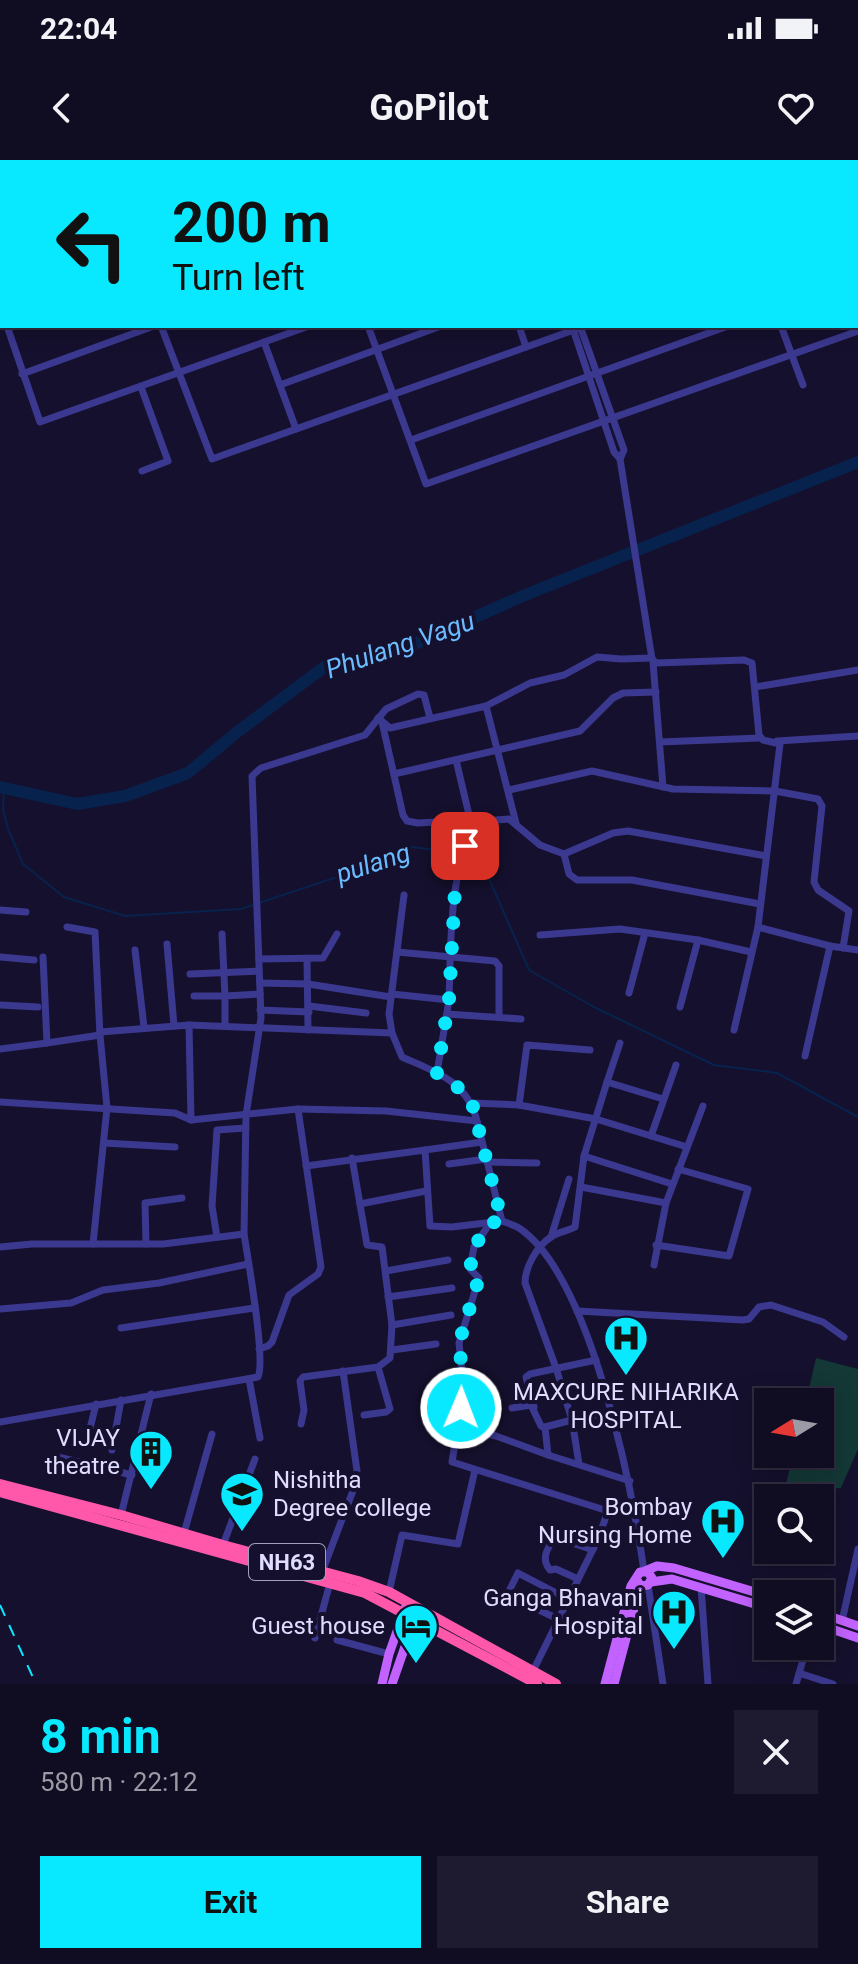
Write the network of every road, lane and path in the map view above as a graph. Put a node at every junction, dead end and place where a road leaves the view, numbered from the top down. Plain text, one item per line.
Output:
1 (8, 328) edge
2 (148, 328) edge
3 (162, 328) edge
4 (303, 328) edge
5 (369, 328) edge
6 (435, 328) edge
7 (520, 328) edge
8 (575, 328) edge
9 (578, 328) edge
10 (722, 328) edge
11 (782, 328) edge
12 (858, 331) edge
13 (264, 342) junction
14 (526, 347) junction
15 (376, 349) junction
16 (791, 355) junction
17 (178, 373) junction
18 (22, 374) junction
19 (593, 374) junction
20 (280, 385) junction
21 (803, 385) dead end
22 (141, 387) junction
23 (392, 396) junction
24 (609, 419) junction
25 (296, 429) junction
26 (411, 440) junction
27 (142, 471) dead end
28 (652, 660) junction
29 (858, 670) edge
30 (755, 687) junction
31 (656, 692) junction
32 (486, 706) junction
33 (430, 718) junction
34 (380, 720) junction
35 (858, 736) edge
36 (760, 738) junction
37 (777, 741) junction
38 (660, 742) junction
39 (499, 750) junction
40 (456, 760) junction
41 (394, 774) junction
42 (663, 787) junction
43 (509, 790) junction
44 (775, 791) junction
45 (470, 819) junction
46 (490, 819) junction
47 (516, 823) junction
48 (564, 854) junction
49 (766, 856) junction
50 (404, 895) dead end
51 (760, 904) junction
52 (0, 910) edge
53 (26, 912) dead end
54 (67, 927) dead end
55 (758, 927) junction
56 (645, 933) junction
57 (222, 934) dead end
58 (337, 934) dead end
59 (540, 935) dead end
60 (698, 940) junction
61 (167, 944) dead end
62 (830, 946) junction
63 (843, 948) junction
64 (135, 950) dead end
65 (858, 950) edge
66 (397, 952) junction
67 (751, 952) junction
68 (0, 957) edge
69 (451, 957) junction
70 (259, 959) junction
71 (307, 959) junction
72 (259, 971) junction
73 (224, 972) junction
74 (190, 974) dead end
75 (260, 983) junction
76 (308, 984) junction
77 (629, 993) dead end
78 (260, 994) junction
79 (194, 996) dead end
80 (225, 996) junction
81 (392, 996) junction
82 (449, 1000) junction
83 (0, 1005) edge
84 (38, 1007) dead end
85 (680, 1007) dead end
86 (309, 1009) junction
87 (260, 1010) junction
88 (366, 1013) dead end
89 (447, 1014) junction
90 (499, 1017) junction
91 (521, 1019) dead end
92 (189, 1025) junction
93 (225, 1025) junction
94 (174, 1026) junction
95 (144, 1027) junction
96 (260, 1028) junction
97 (308, 1030) junction
98 (734, 1030) dead end
99 (392, 1033) junction
100 (100, 1034) junction
101 (47, 1043) junction
102 (620, 1043) dead end
103 (0, 1049) edge
104 (590, 1050) dead end
105 (805, 1056) dead end
106 (676, 1065) dead end
107 (437, 1073) junction
108 (607, 1082) junction
109 (663, 1099) junction
110 (0, 1102) edge
111 (472, 1103) junction
112 (519, 1105) junction
113 (703, 1106) dead end
114 (107, 1108) junction
115 (298, 1109) junction
116 (246, 1115) junction
117 (596, 1119) junction
118 (191, 1120) junction
119 (477, 1121) junction
120 (246, 1128) junction
121 (651, 1136) junction
122 (482, 1142) junction
123 (104, 1143) junction
124 (175, 1147) dead end
125 (687, 1147) junction
126 (425, 1150) junction
127 (584, 1156) junction
128 (352, 1158) junction
129 (487, 1160) junction
130 (537, 1163) dead end
131 (449, 1164) dead end
132 (306, 1166) junction
133 (678, 1169) junction
134 (569, 1179) dead end
135 (672, 1184) junction
136 (581, 1187) junction
137 (426, 1191) junction
138 (182, 1198) dead end
139 (666, 1203) junction
140 (360, 1204) junction
141 (502, 1221) junction
142 (490, 1223) junction
143 (244, 1234) junction
144 (217, 1237) junction
145 (551, 1237) junction
146 (93, 1244) junction
147 (146, 1244) junction
148 (656, 1245) junction
149 (0, 1247) edge
150 (540, 1248) junction
151 (448, 1260) dead end
152 (248, 1264) junction
153 (654, 1265) dead end
154 (386, 1271) junction
155 (452, 1288) dead end
156 (388, 1297) junction
157 (254, 1308) junction
158 (0, 1309) edge
159 (577, 1311) junction
160 (451, 1315) dead end
161 (392, 1325) junction
162 (121, 1328) dead end
163 (844, 1337) dead end
164 (436, 1344) dead end
165 (259, 1349) junction
166 (392, 1350) junction
167 (596, 1360) junction
168 (378, 1367) junction
169 (556, 1368) junction
170 (343, 1371) junction
171 (249, 1379) junction
172 (151, 1394) junction
173 (121, 1400) junction
174 (96, 1404) junction
175 (534, 1407) junction
176 (512, 1408) dead end
177 (611, 1412) junction
178 (364, 1415) dead end
179 (572, 1420) junction
180 (0, 1422) edge
181 (301, 1424) dead end
182 (458, 1427) junction
183 (545, 1428) junction
184 (212, 1434) dead end
185 (260, 1438) dead end
186 (87, 1441) dead end
187 (112, 1450) dead end
188 (548, 1455) junction
189 (58, 1457) dead end
190 (255, 1459) dead end
191 (579, 1464) junction
192 (475, 1470) junction
193 (132, 1475) junction
194 (630, 1481) junction
195 (0, 1484) edge
196 (0, 1492) edge
197 (608, 1511) junction
198 (121, 1515) junction
199 (636, 1515) junction
200 (184, 1533) junction
201 (223, 1545) junction
202 (858, 1549) edge
203 (593, 1550) junction
204 (856, 1567) edge
205 (322, 1572) junction
206 (578, 1579) junction
207 (645, 1579) junction
208 (330, 1583) junction
209 (701, 1587) junction
210 (389, 1592) junction
211 (754, 1592) edge
212 (568, 1599) junction
213 (754, 1604) edge
214 (405, 1608) junction
215 (417, 1614) junction
216 (834, 1618) edge
217 (558, 1619) junction
218 (842, 1621) junction
219 (858, 1626) edge
220 (834, 1630) edge
221 (315, 1638) dead end
222 (858, 1638) edge
223 (337, 1640) dead end
224 (389, 1654) junction
225 (803, 1660) edge
226 (533, 1671) junction
227 (799, 1673) junction
228 (382, 1684) edge
229 (392, 1684) edge
230 (537, 1684) edge
231 (556, 1684) edge
232 (605, 1684) edge
233 (614, 1684) edge
234 (663, 1684) edge
235 (708, 1684) edge
236 (796, 1684) edge
237 (833, 1684) edge

1 - 18 street
2 - 18 street
3 - 17 street
4 - 13 street
5 - 15 street
6 - 15 street
7 - 14 street
8 - 14 street
9 - 19 street
10 - 19 street
11 - 16 street
12 - 16 street
13 - 17 street
13 - 20 street
14 - 23 street
15 - 20 street
15 - 23 street
16 - 21 street
16 - 24 street
17 - 22 street
17 - 25 street
18 - 22 street
19 - 24 street
19 - 26 street
20 - 25 street
22 - 27 street
23 - 25 street
23 - 26 street
24 - 26 street
24 - 28 street
28 - 30 street
28 - 31 street
28 - 32 street
29 - 30 street
30 - 36 street
31 - 38 street
31 - 39 street
32 - 33 street
32 - 39 street
33 - 34 street
33 - 34 street
34 - 41 street
34 - 70 street
35 - 37 street
36 - 37 street
36 - 38 street
37 - 44 street
38 - 42 street
39 - 40 street
39 - 43 street
40 - 41 street
40 - 45 street
41 - 45 street
42 - 43 street
42 - 44 street
43 - 47 street
44 - 49 street
44 - 63 street
45 - 46 street
46 - 47 street
46 - 69 street
47 - 48 street
48 - 49 street
48 - 51 street
49 - 51 street
50 - 66 street
51 - 55 street
52 - 53 street
54 - 100 street
55 - 62 street
55 - 67 street
56 - 59 street
56 - 60 street
56 - 77 street
57 - 73 street
58 - 71 street
60 - 67 street
60 - 85 street
61 - 94 street
62 - 63 street
62 - 105 street
63 - 65 street
64 - 95 street
66 - 69 street
66 - 81 street
67 - 98 street
68 - 101 street
69 - 82 street
69 - 90 street
70 - 71 street
70 - 72 street
71 - 76 street
72 - 73 street
72 - 75 street
73 - 74 street
73 - 80 street
75 - 76 street
75 - 78 street
76 - 81 street
76 - 86 street
78 - 80 street
78 - 87 street
79 - 80 street
80 - 93 street
81 - 82 street
81 - 99 street
82 - 89 street
83 - 84 street
86 - 87 street
86 - 88 street
86 - 97 street
87 - 96 street
89 - 90 street
89 - 107 street
90 - 91 street
92 - 93 street
92 - 94 street
92 - 118 street
93 - 96 street
94 - 95 street
95 - 100 street
96 - 97 street
96 - 116 street
97 - 99 street
99 - 107 street
100 - 101 street
100 - 114 street
101 - 103 street
102 - 108 street
104 - 112 street
106 - 109 street
107 - 111 street
108 - 109 street
108 - 117 street
109 - 121 street
110 - 114 street
111 - 112 street
111 - 119 street
112 - 117 street
113 - 125 street
114 - 118 street
114 - 123 street
115 - 116 street
115 - 119 street
115 - 132 street
116 - 118 street
116 - 120 street
117 - 121 street
117 - 127 street
119 - 122 street
120 - 143 street
120 - 144 street
121 - 125 street
122 - 126 street
122 - 129 street
123 - 124 street
123 - 146 street
125 - 133 street
126 - 128 street
126 - 137 street
127 - 135 street
127 - 136 street
128 - 132 street
128 - 140 street
129 - 130 street
129 - 131 street
129 - 141 street
132 - 165 street
133 - 135 street
133 - 148 street
134 - 145 street
135 - 139 street
136 - 139 street
136 - 145 street
137 - 140 street
137 - 142 street
138 - 147 street
139 - 148 street
140 - 154 street
141 - 142 street
141 - 150 street
142 - 182 street
143 - 144 street
143 - 152 street
144 - 147 street
145 - 150 street
146 - 147 street
146 - 149 street
148 - 153 street
150 - 159 street
150 - 169 street
151 - 154 street
152 - 157 street
152 - 158 street
154 - 156 street
155 - 156 street
156 - 161 street
157 - 162 street
157 - 165 street
159 - 163 street
159 - 167 street
160 - 161 street
161 - 166 street
164 - 166 street
165 - 171 street
166 - 168 street
167 - 169 street
167 - 177 street
168 - 170 street
168 - 178 street
169 - 175 street
169 - 179 street
170 - 181 street
170 - 205 street
171 - 172 street
171 - 185 street
172 - 173 street
172 - 193 street
173 - 174 street
173 - 187 street
174 - 180 street
174 - 186 street
175 - 176 street
175 - 183 street
177 - 179 street
177 - 194 street
179 - 183 street
179 - 191 street
182 - 188 street
182 - 192 street
183 - 188 street
184 - 200 street
188 - 191 street
189 - 193 street
190 - 201 street
191 - 194 street
192 - 197 street
192 - 210 street
193 - 198 street
194 - 199 street
195 - 198 highway, NH63
196 - 208 highway, NH63
197 - 199 street
197 - 203 street
198 - 200 highway, NH63
199 - 207 street
200 - 201 highway, NH63
201 - 205 highway, NH63
202 - 204 street
203 - 206 street
203 - 206 street
204 - 218 street
205 - 210 highway, NH63
206 - 212 street
207 - 209 main road
207 - 211 main road
207 - 232 main road
207 - 233 main road
207 - 234 street
208 - 214 highway, NH63
208 - 221 street
209 - 213 main road
209 - 235 street
210 - 214 highway, NH63
212 - 217 street
212 - 217 street
214 - 215 highway, NH63
214 - 224 main road
215 - 226 highway, NH63
215 - 229 main road
215 - 230 highway, NH63
216 - 218 main road
217 - 226 street
218 - 219 main road
220 - 222 main road
223 - 224 street
224 - 228 main road
225 - 227 street
226 - 231 highway, NH63
227 - 236 street
227 - 237 street

